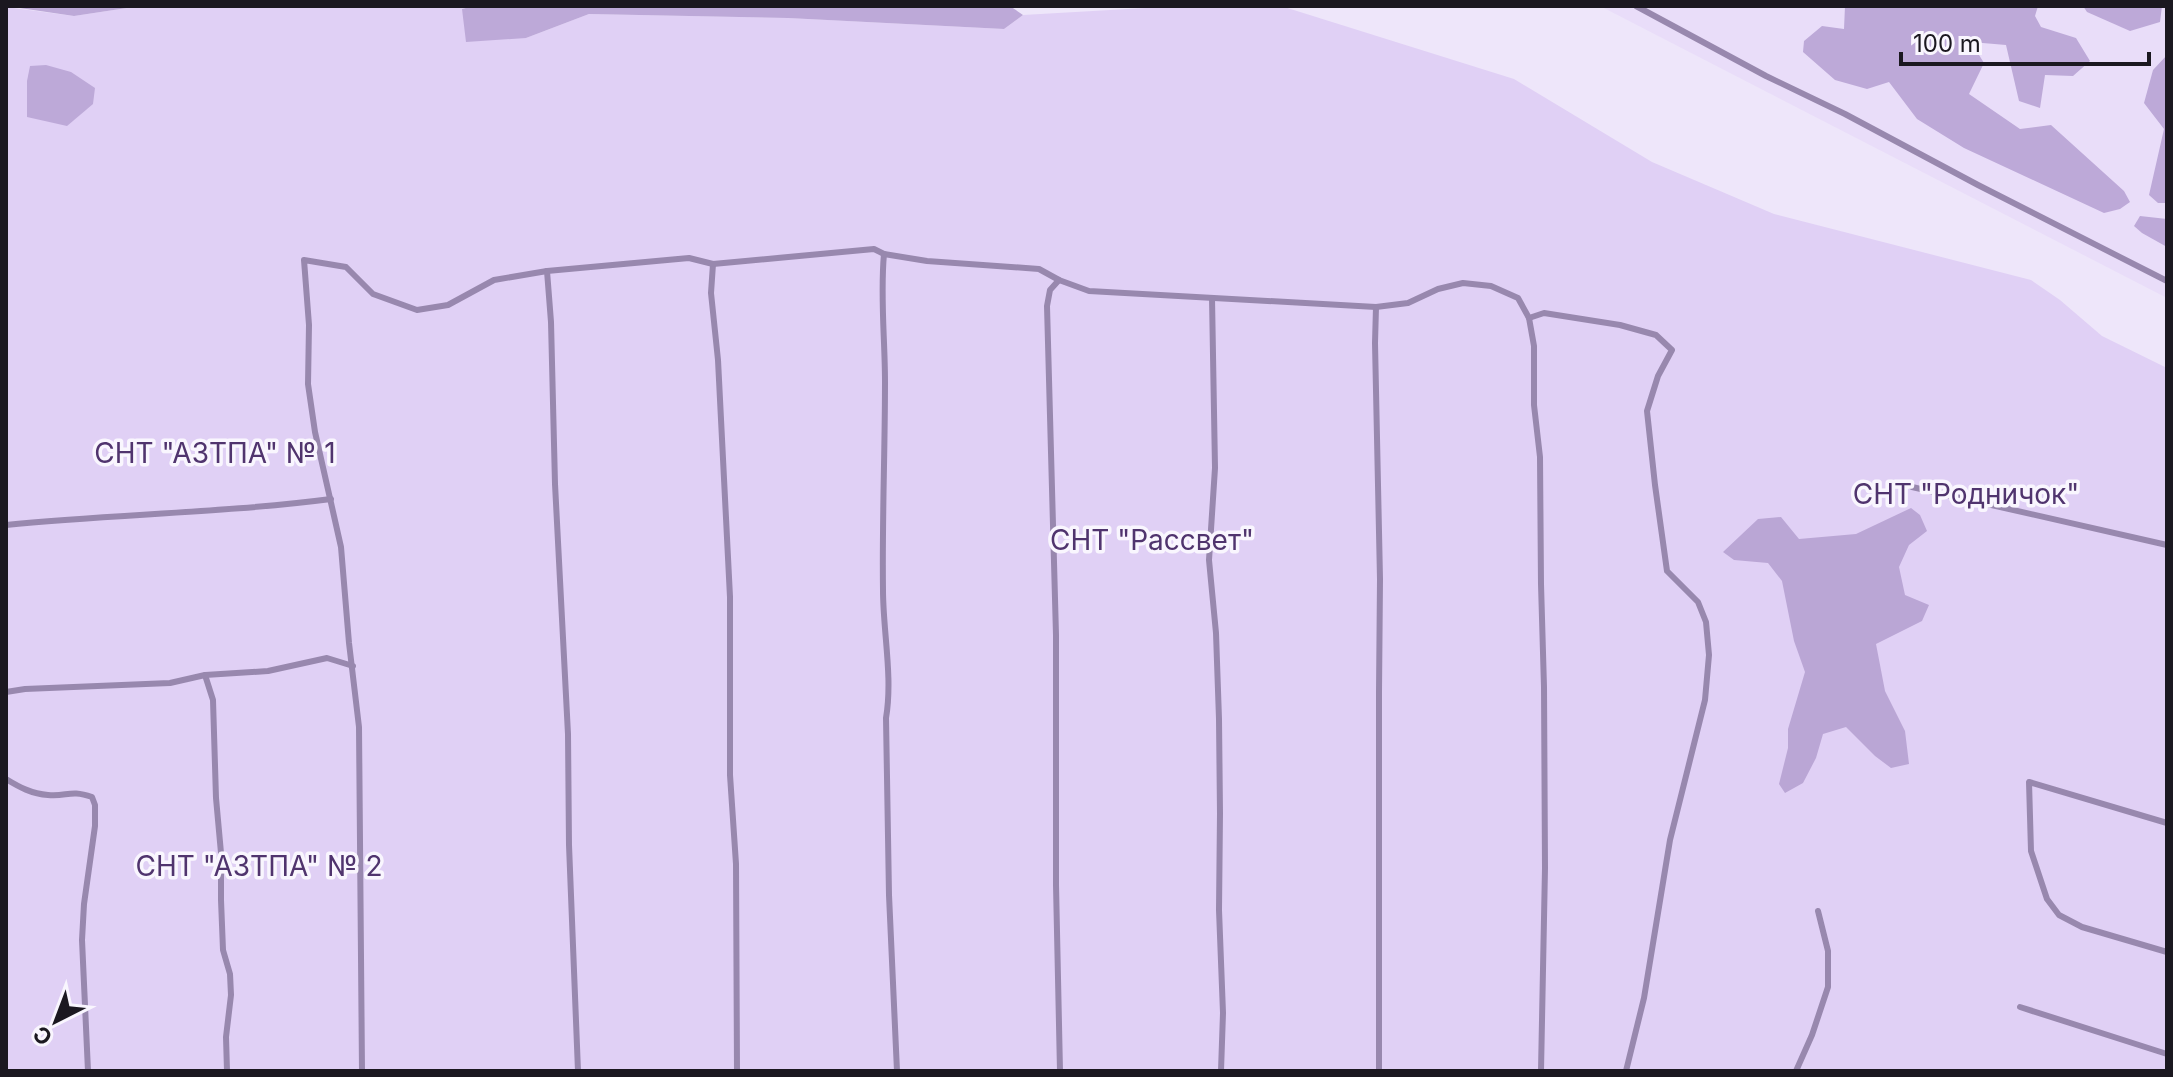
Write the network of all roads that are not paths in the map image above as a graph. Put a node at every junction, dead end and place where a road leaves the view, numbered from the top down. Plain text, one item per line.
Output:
1 (1636, 6) edge
2 (884, 254) junction
3 (713, 264) junction
4 (547, 271) junction
5 (1059, 280) junction
6 (2167, 281) edge
7 (1212, 298) junction
8 (1376, 307) junction
9 (1529, 318) junction
10 (1912, 487) dead end
11 (331, 499) junction
12 (6, 525) edge
13 (2167, 545) edge
14 (353, 666) junction
15 (205, 675) junction
16 (6, 692) edge
17 (6, 779) edge
18 (2167, 823) edge
19 (1818, 911) dead end
20 (2167, 952) edge
21 (2020, 1007) dead end
22 (2167, 1054) edge
23 (88, 1071) edge
24 (227, 1071) edge
25 (362, 1071) edge
26 (578, 1071) edge
27 (737, 1071) edge
28 (897, 1071) edge
29 (1060, 1071) edge
30 (1221, 1071) edge
31 (1379, 1071) edge
32 (1541, 1071) edge
33 (1626, 1071) edge
34 (1796, 1071) edge

1 - 6 lane
2 - 3 lane
2 - 5 lane
2 - 28 lane
3 - 4 lane
3 - 27 lane
4 - 11 lane
4 - 26 lane
5 - 7 lane
5 - 29 lane
7 - 8 lane
7 - 30 lane
8 - 9 lane
8 - 31 lane
9 - 32 lane
9 - 33 lane
10 - 13 lane
11 - 12 lane
11 - 14 lane
14 - 15 lane
14 - 25 lane
15 - 16 lane
15 - 24 lane
17 - 23 lane
18 - 20 lane
19 - 34 lane
21 - 22 lane

